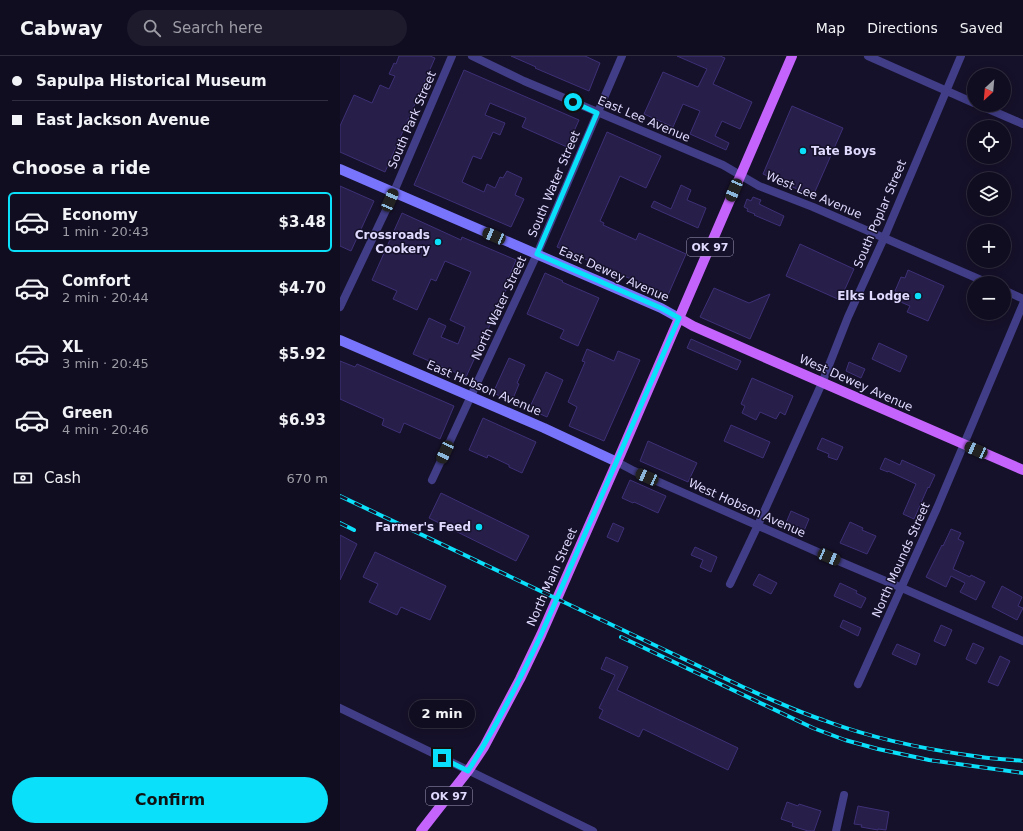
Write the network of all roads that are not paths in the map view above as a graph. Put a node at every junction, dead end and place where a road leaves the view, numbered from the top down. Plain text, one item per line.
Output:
1 (452, 56) edge
2 (472, 56) edge
3 (622, 56) edge
4 (792, 56) edge
5 (868, 56) edge
6 (961, 56) edge
7 (945, 91) junction
8 (967, 100) edge
9 (995, 112) edge
10 (597, 113) junction
11 (1023, 124) edge
12 (340, 169) edge
13 (741, 175) junction
14 (394, 192) junction
15 (884, 238) junction
16 (537, 254) junction
17 (972, 276) edge
18 (1011, 293) edge
19 (1023, 299) edge
20 (1023, 304) edge
21 (340, 307) edge
22 (679, 318) junction
23 (340, 340) edge
24 (822, 382) junction
25 (471, 397) junction
26 (964, 445) junction
27 (617, 462) junction
28 (1023, 470) edge
29 (432, 480) dead end
30 (758, 525) junction
31 (730, 584) dead end
32 (902, 588) junction
33 (1023, 641) edge
34 (858, 684) dead end
35 (340, 708) edge
36 (468, 771) junction
37 (844, 796) dead end
38 (421, 831) edge
39 (593, 831) edge
40 (836, 831) edge

1 - 14 street, South Park Street
2 - 10 street, East Lee Avenue
3 - 10 street, South Water Street
4 - 13 main road, OK 97
5 - 7 street
6 - 7 street, South Poplar Street
7 - 8 street
7 - 15 street, South Poplar Street
9 - 11 street
10 - 13 street, East Lee Avenue
10 - 16 street, South Water Street
12 - 14 main road, East Dewey Avenue
13 - 15 street, West Lee Avenue
13 - 22 main road, OK 97
14 - 16 main road, East Dewey Avenue
14 - 21 street, South Park Street
15 - 17 street, West Lee Avenue
15 - 24 street, South Poplar Street
16 - 22 main road, East Dewey Avenue
16 - 25 street, North Water Street
18 - 19 street
20 - 26 street, North Mounds Street
22 - 24 main road, West Dewey Avenue
22 - 27 main road, North Main Street / OK 97
23 - 25 main road, East Hobson Avenue
24 - 26 main road, West Dewey Avenue
24 - 30 street, South Poplar Street
25 - 27 main road, East Hobson Avenue
25 - 29 street, North Water Street
26 - 28 main road, West Dewey Avenue
26 - 32 street, North Mounds Street
27 - 30 street, West Hobson Avenue
27 - 36 main road, North Main Street / OK 97
30 - 31 street, South Poplar Street
30 - 32 street, West Hobson Avenue
32 - 33 street, West Hobson Avenue
32 - 34 street, North Mounds Street
35 - 36 street
36 - 38 main road, North Main Street / OK 97
36 - 39 street
37 - 40 street

